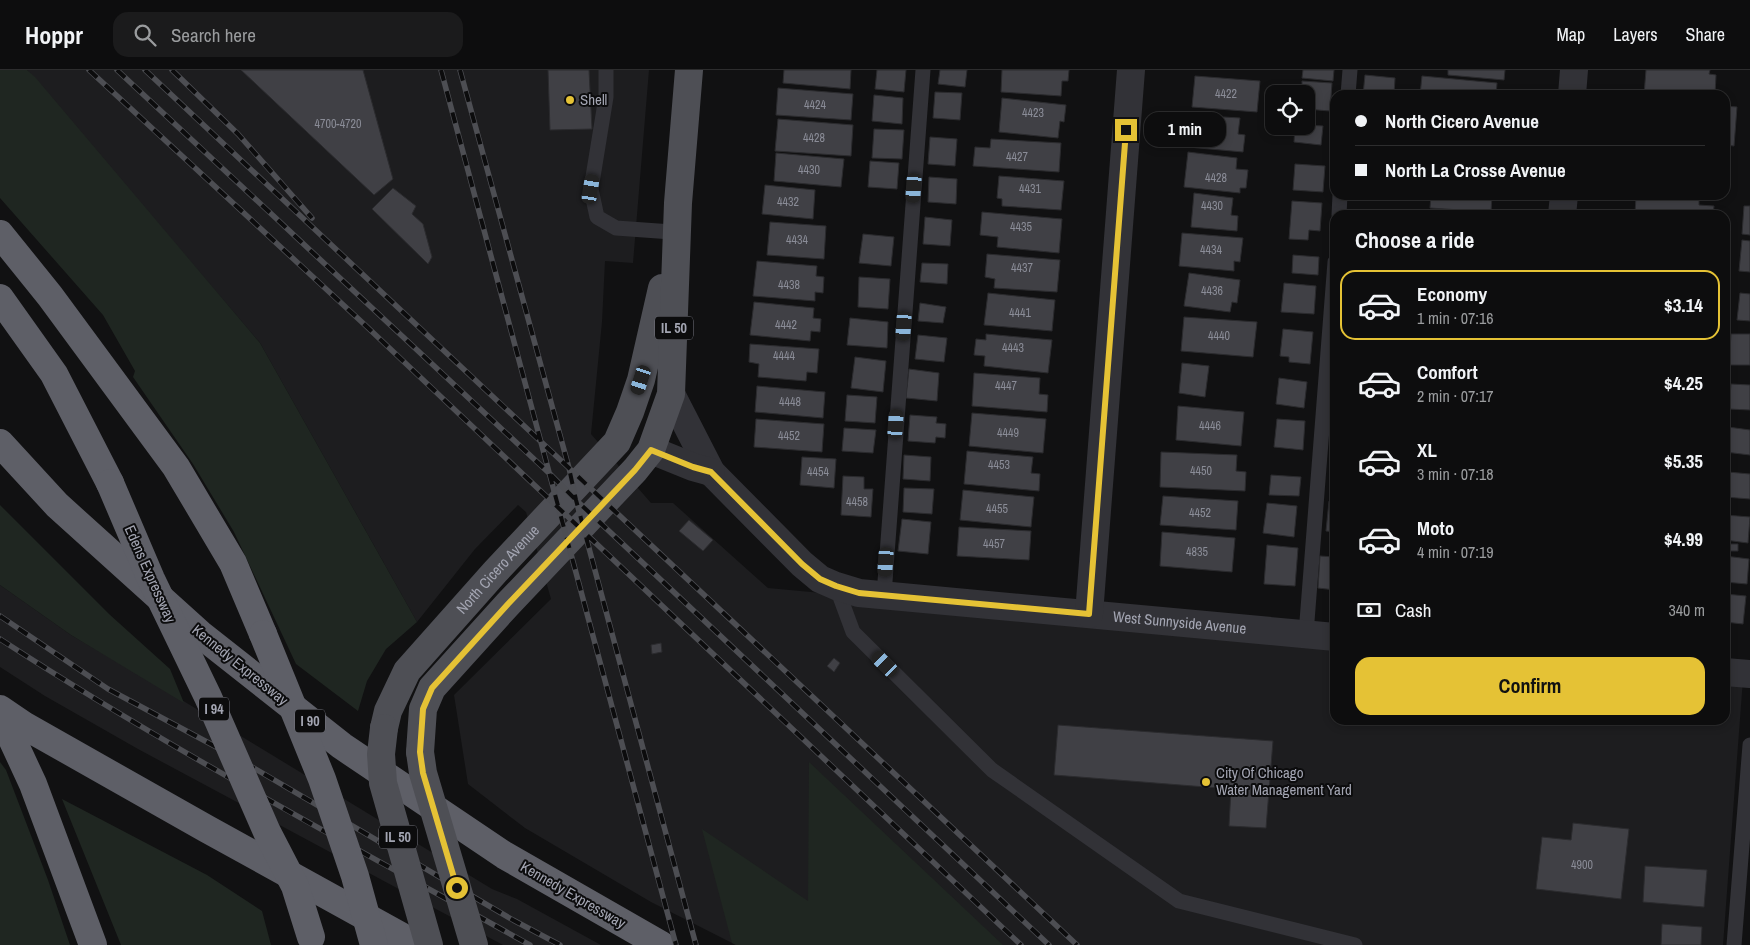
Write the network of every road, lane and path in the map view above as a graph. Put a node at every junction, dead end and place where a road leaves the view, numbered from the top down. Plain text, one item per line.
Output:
1 (606, 70) edge
2 (689, 70) edge
3 (923, 70) edge
4 (1131, 70) edge
5 (1350, 70) edge
6 (1574, 70) edge
7 (1348, 90) edge
8 (1572, 90) edge
9 (678, 203) junction
10 (672, 232) junction
11 (0, 234) edge
12 (0, 298) edge
13 (1330, 326) edge
14 (671, 394) junction
15 (0, 444) edge
16 (651, 450) junction
17 (711, 472) junction
18 (836, 586) junction
19 (884, 595) junction
20 (1089, 614) junction
21 (1306, 634) junction
22 (1330, 636) edge
23 (1730, 672) edge
24 (1750, 674) edge
25 (0, 711) edge
26 (1750, 745) edge
27 (312, 941) edge
28 (94, 945) edge
29 (374, 945) edge
30 (417, 945) edge
31 (429, 945) edge
32 (474, 945) edge
33 (661, 945) edge
34 (1355, 945) edge
35 (1734, 945) edge

1 - 10 lane
2 - 9 main road, North Cicero Avenue / IL 50
3 - 19 lane
4 - 20 street
5 - 7 lane
6 - 8 street
9 - 10 main road, North Cicero Avenue / IL 50
9 - 14 main road, North Cicero Avenue / IL 50
10 - 31 main road, North Cicero Avenue / IL 50, bridge
11 - 29 highway, bridge
12 - 27 highway, Edens Expressway / I 94, bridge
13 - 21 lane
14 - 16 main road, North Cicero Avenue / IL 50
14 - 17 street, West Sunnyside Avenue
15 - 33 highway, Kennedy Expressway / I 90
16 - 17 street, West Sunnyside Avenue
16 - 32 main road, North Cicero Avenue / IL 50, bridge
17 - 18 street, West Sunnyside Avenue
18 - 19 street, West Sunnyside Avenue
18 - 34 lane
19 - 20 street, West Sunnyside Avenue
20 - 21 street, West Sunnyside Avenue
21 - 22 street, West Sunnyside Avenue
23 - 24 street
25 - 28 highway
25 - 30 highway
26 - 35 lane

